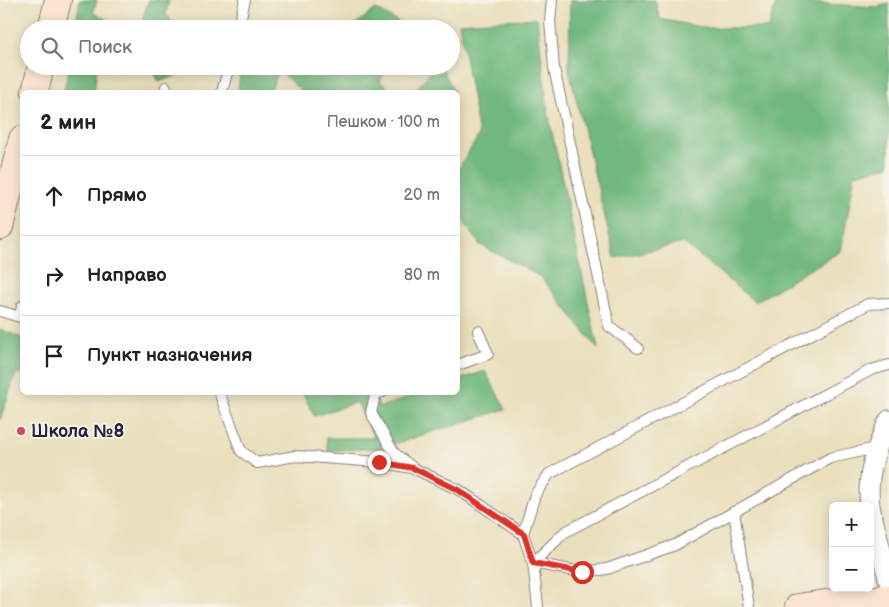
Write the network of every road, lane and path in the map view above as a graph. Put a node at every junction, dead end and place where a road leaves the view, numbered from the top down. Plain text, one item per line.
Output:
1 (58, 0) edge
2 (246, 0) edge
3 (552, 0) edge
4 (53, 20) edge
5 (240, 20) edge
6 (39, 75) edge
7 (227, 75) edge
8 (35, 90) edge
9 (223, 90) edge
10 (16, 153) edge
11 (0, 227) edge
12 (889, 303) edge
13 (0, 311) edge
14 (20, 318) edge
15 (478, 331) dead end
16 (638, 348) dead end
17 (460, 364) edge
18 (889, 365) edge
19 (220, 395) edge
20 (375, 395) edge
21 (889, 420) edge
22 (876, 448) junction
23 (413, 468) junction
24 (870, 502) edge
25 (734, 512) junction
26 (874, 522) edge
27 (524, 534) junction
28 (533, 563) junction
29 (889, 582) edge
30 (889, 598) edge
31 (538, 607) edge
32 (749, 607) edge
33 (798, 607) edge

1 - 4 main road
2 - 5 lane
3 - 16 lane
6 - 8 main road
7 - 9 lane
10 - 11 main road
12 - 27 lane
13 - 14 lane
15 - 17 lane
18 - 28 lane
19 - 23 lane
20 - 23 lane
21 - 22 street
22 - 24 street
22 - 25 lane
23 - 27 lane
25 - 28 lane
25 - 32 lane
26 - 29 street
27 - 28 lane
28 - 31 lane
30 - 33 main road

